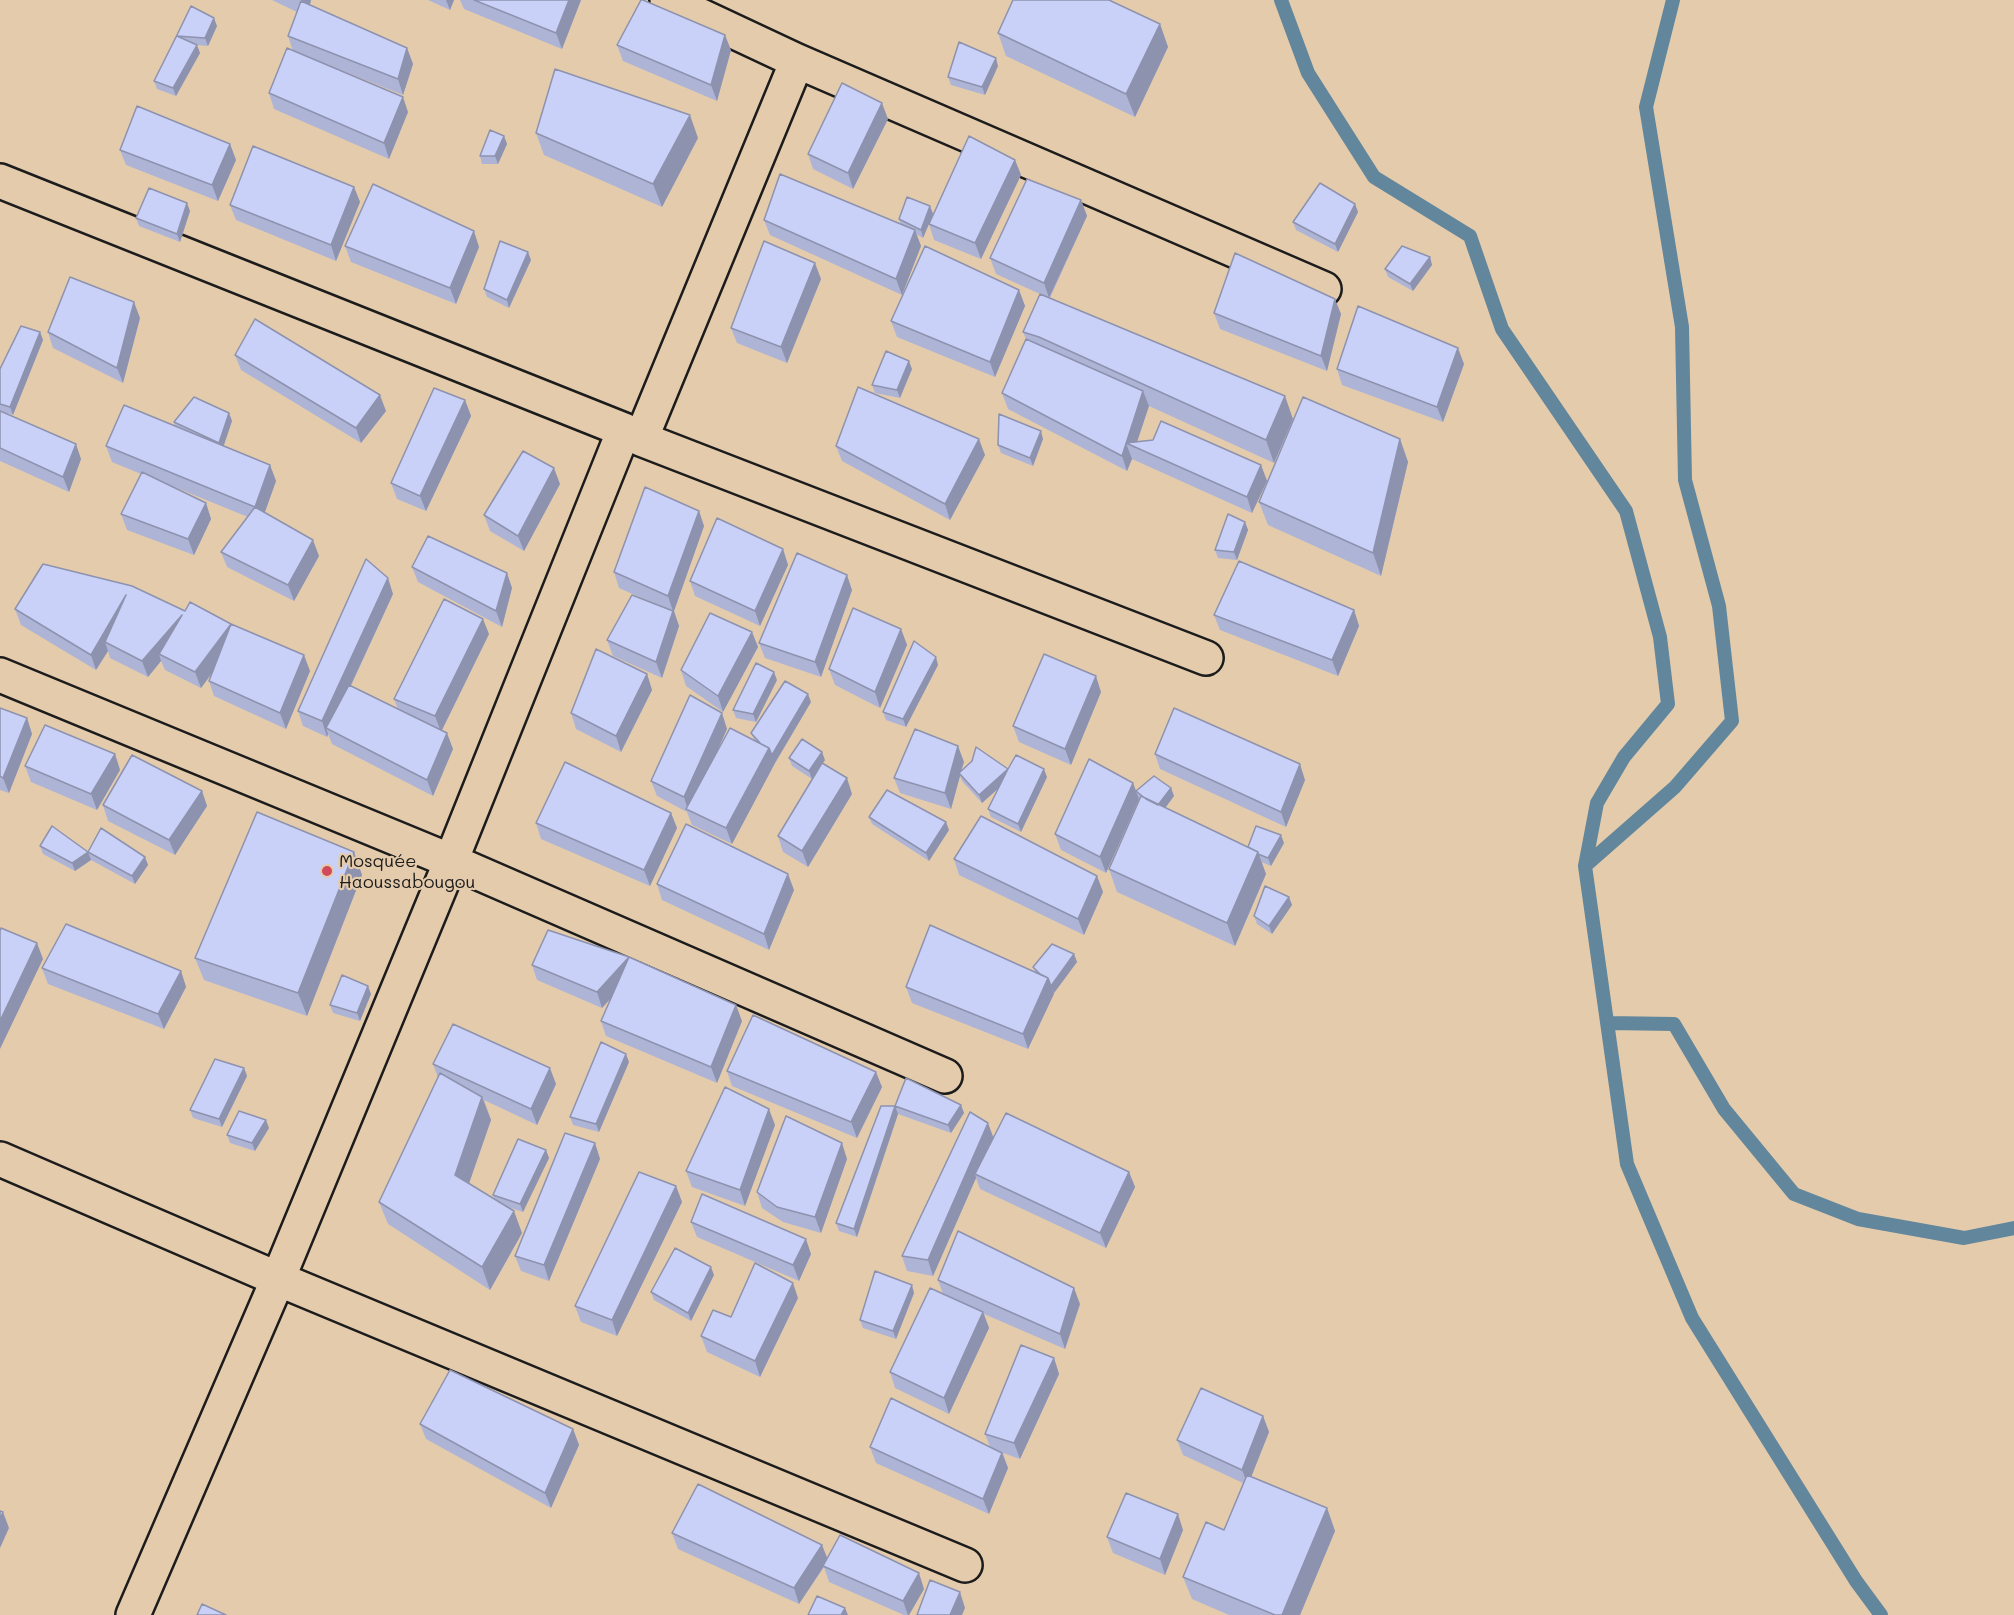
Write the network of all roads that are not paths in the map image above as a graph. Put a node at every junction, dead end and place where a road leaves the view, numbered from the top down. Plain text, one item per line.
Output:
1 (667, 0) edge
2 (797, 61) junction
3 (0, 181) edge
4 (1324, 289) dead end
5 (633, 434) junction
6 (1206, 658) dead end
7 (0, 675) edge
8 (451, 861) junction
9 (945, 1076) dead end
10 (0, 1159) edge
11 (278, 1279) junction
12 (965, 1565) dead end
13 (133, 1615) edge

1 - 2 street
2 - 4 street
2 - 5 street
3 - 5 street
5 - 6 street
5 - 8 street
7 - 8 street
8 - 9 street
8 - 11 street
10 - 11 street
11 - 12 street
11 - 13 street

